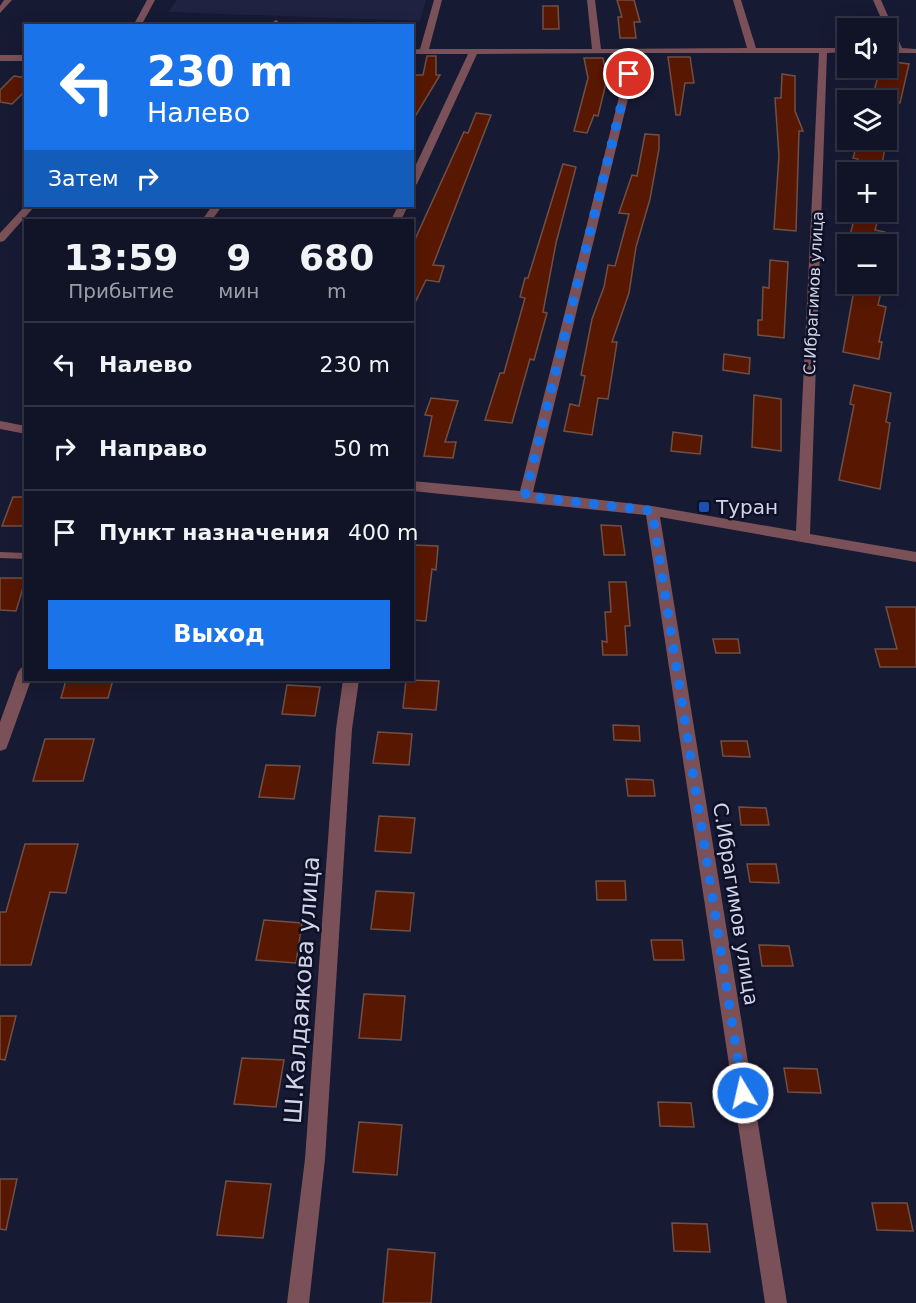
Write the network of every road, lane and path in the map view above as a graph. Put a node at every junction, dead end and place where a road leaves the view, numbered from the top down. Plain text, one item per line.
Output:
1 (8, 0) edge
2 (151, 0) edge
3 (438, 0) edge
4 (591, 0) edge
5 (737, 0) edge
6 (877, 0) edge
7 (0, 11) edge
8 (138, 24) edge
9 (752, 50) junction
10 (823, 50) junction
11 (837, 50) edge
12 (899, 50) joint
13 (424, 51) junction
14 (474, 51) junction
15 (916, 51) edge
16 (414, 52) edge
17 (597, 52) junction
18 (635, 52) junction
19 (5, 58) edge
20 (24, 58) edge
21 (0, 67) edge
22 (414, 180) edge
23 (29, 207) edge
24 (0, 239) edge
25 (0, 425) edge
26 (24, 430) edge
27 (414, 486) edge
28 (525, 496) junction
29 (652, 511) junction
30 (803, 537) junction
31 (0, 555) edge
32 (24, 556) edge
33 (916, 556) edge
34 (24, 678) edge
35 (351, 681) edge
36 (0, 744) edge
37 (298, 1303) edge
38 (776, 1303) edge

1 - 7 street
2 - 8 street
3 - 13 street
4 - 17 street
5 - 9 street
6 - 12 street
9 - 10 street
9 - 18 street
10 - 11 street
10 - 30 street, С.Ибрагимов улица
12 - 15 street
13 - 14 street
13 - 16 street
14 - 17 street
14 - 22 street
17 - 18 street
18 - 28 street
19 - 20 street
19 - 21 street
23 - 24 street
25 - 26 street
27 - 28 street
28 - 29 street
29 - 30 street
29 - 38 street, С.Ибрагимов улица
30 - 33 street
31 - 32 lane
34 - 36 street
35 - 37 street, Ш.Калдаякова улица

